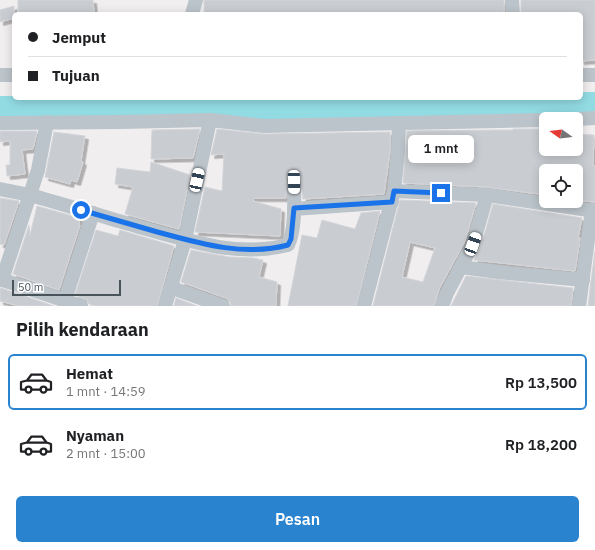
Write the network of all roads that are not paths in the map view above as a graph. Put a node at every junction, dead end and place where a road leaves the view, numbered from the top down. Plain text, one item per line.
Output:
1 (196, 0) edge
2 (512, 0) edge
3 (193, 12) edge
4 (513, 12) edge
5 (0, 75) edge
6 (12, 75) edge
7 (595, 75) edge
8 (583, 76) edge
9 (595, 118) edge
10 (583, 119) edge
11 (210, 120) junction
12 (539, 120) edge
13 (47, 122) junction
14 (0, 123) edge
15 (400, 123) junction
16 (294, 182) dead end
17 (0, 189) edge
18 (30, 195) junction
19 (487, 195) junction
20 (393, 196) junction
21 (294, 208) junction
22 (593, 210) edge
23 (93, 213) junction
24 (185, 240) junction
25 (461, 267) junction
26 (1, 280) edge
27 (582, 280) junction
28 (172, 288) junction
29 (65, 300) junction
30 (82, 306) edge
31 (166, 306) edge
32 (223, 306) edge
33 (364, 306) edge
34 (442, 306) edge
35 (579, 306) edge

1 - 3 street
2 - 4 street
5 - 6 street
7 - 8 street
9 - 10 street
11 - 13 street
11 - 15 street
11 - 24 street
12 - 15 street
13 - 14 street
13 - 18 street
15 - 20 street
16 - 21 street
17 - 18 street
18 - 23 street
18 - 26 street
19 - 20 street
19 - 22 street
19 - 25 street
20 - 21 street
20 - 33 street
21 - 24 street
22 - 27 street
23 - 24 street
23 - 29 street
24 - 28 street
25 - 27 street
25 - 34 street
26 - 29 street
27 - 35 street
28 - 31 street
28 - 32 street
29 - 30 street

